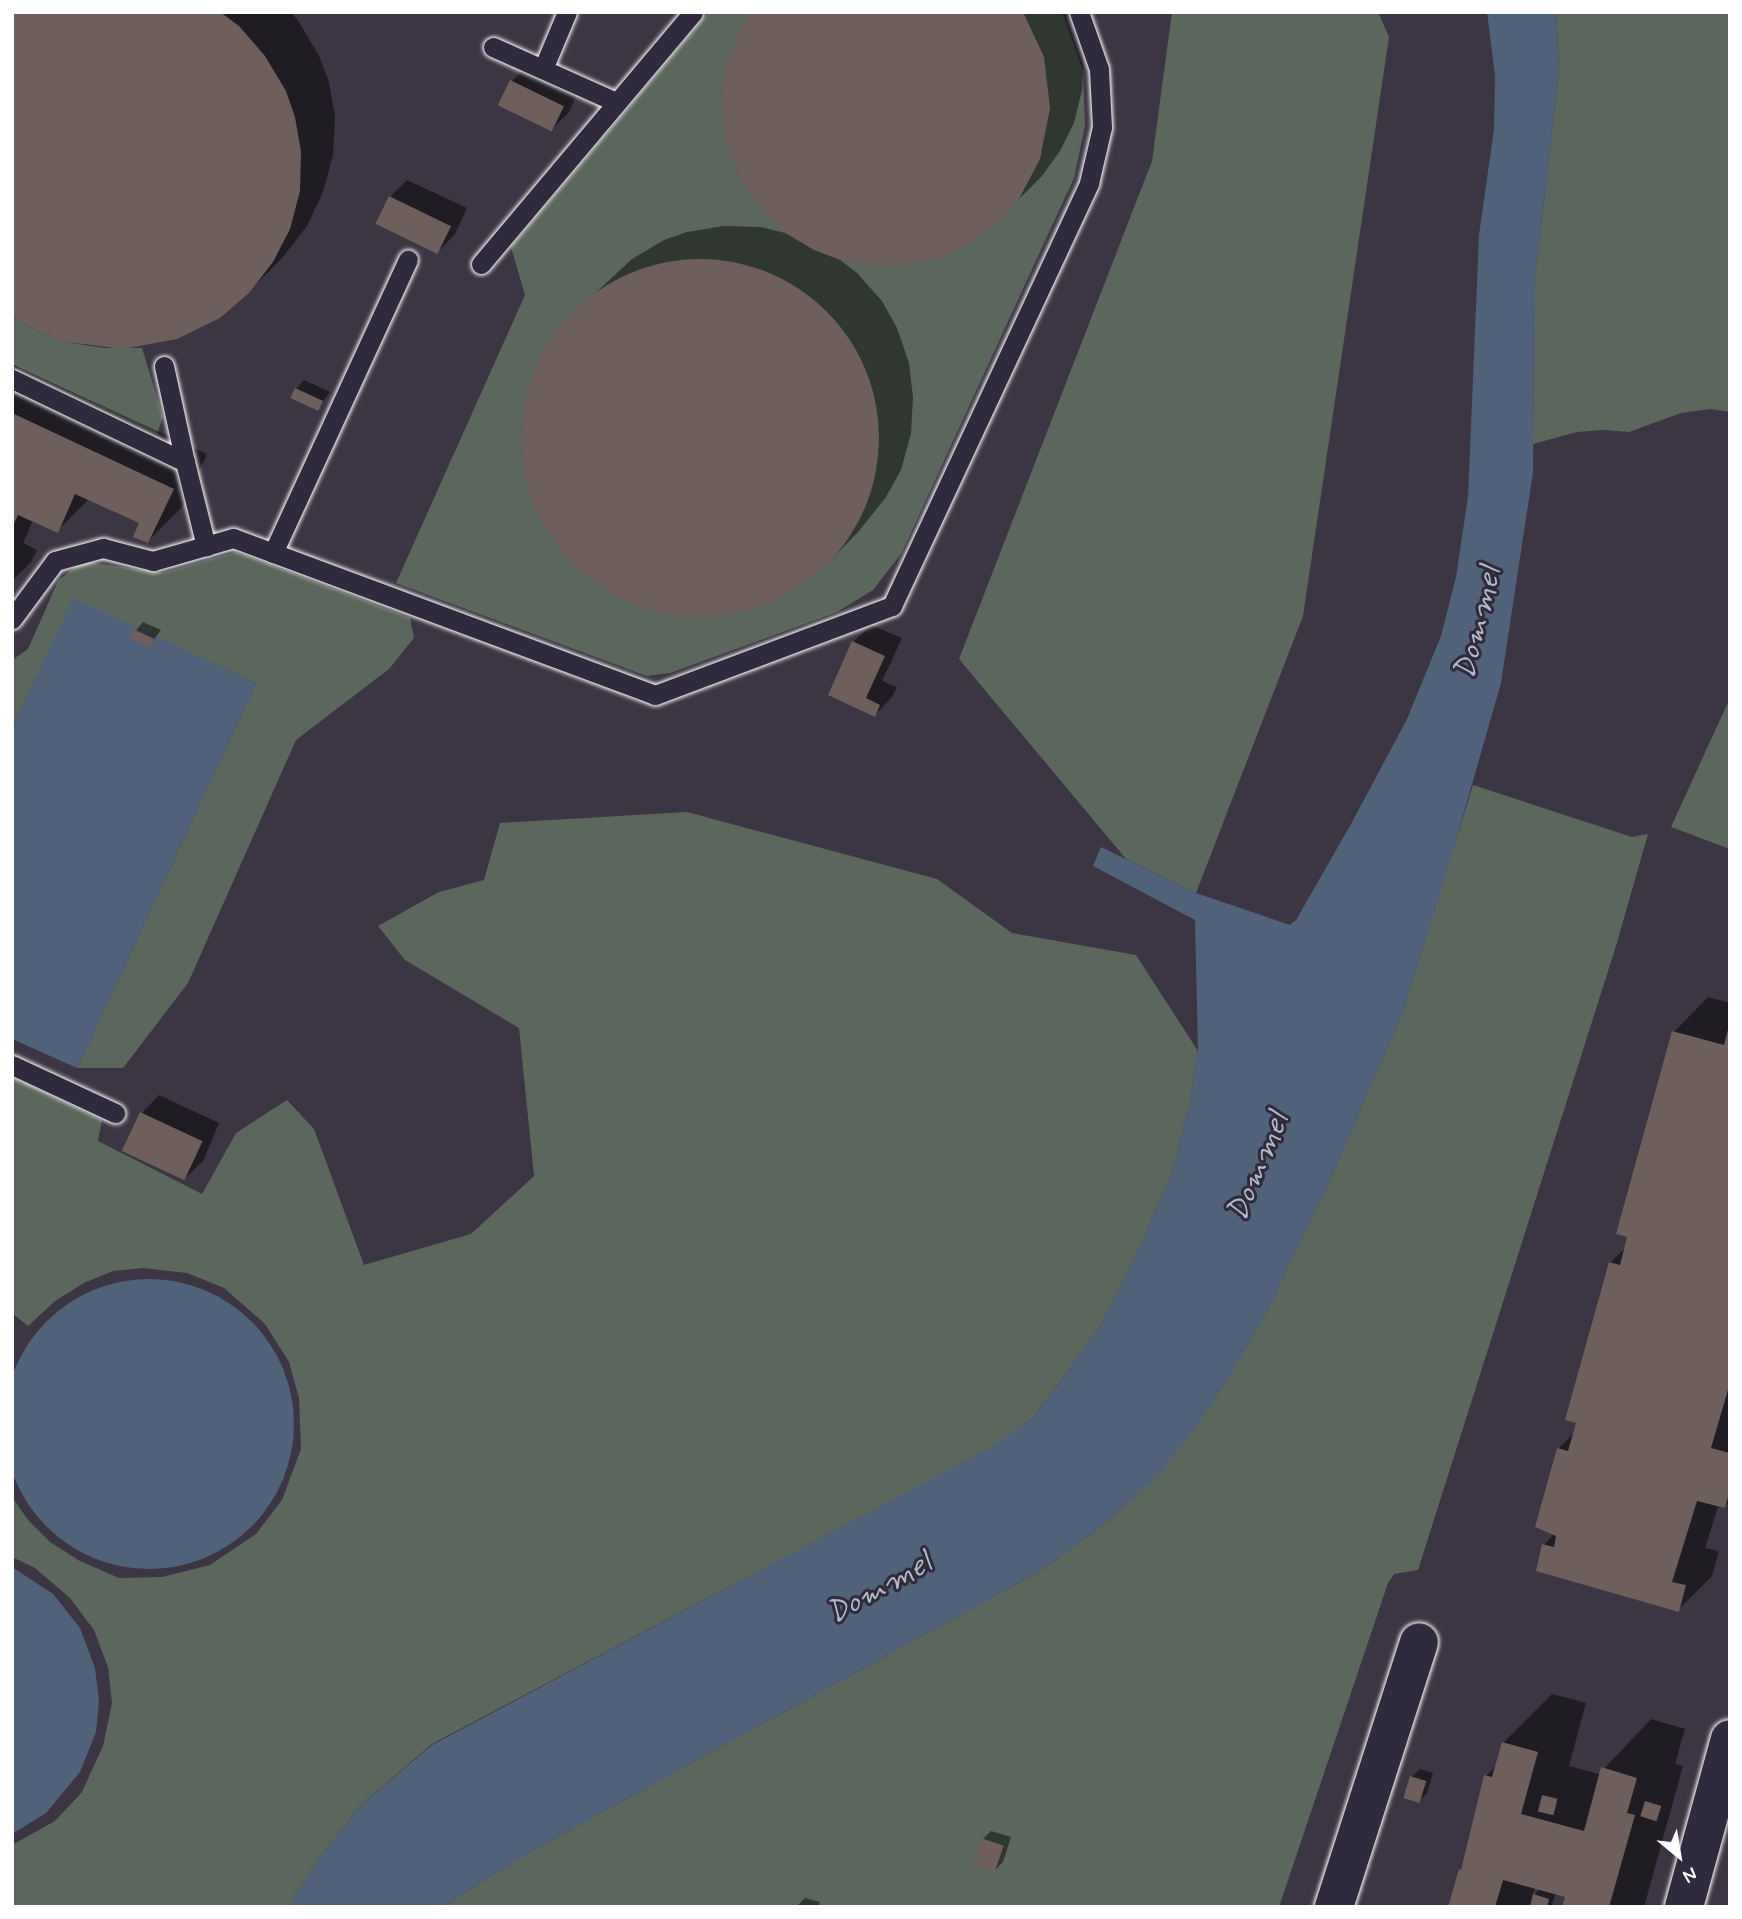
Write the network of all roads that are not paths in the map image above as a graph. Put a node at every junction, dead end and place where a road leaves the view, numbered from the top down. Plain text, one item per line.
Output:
1 (567, 12) edge
2 (693, 12) edge
3 (1079, 12) edge
4 (493, 47) dead end
5 (542, 69) junction
6 (616, 102) junction
7 (408, 260) dead end
8 (481, 264) dead end
9 (164, 366) dead end
10 (12, 379) edge
11 (185, 462) junction
12 (206, 546) junction
13 (273, 553) junction
14 (12, 619) edge
15 (12, 1065) edge
16 (116, 1113) dead end
17 (1419, 1642) dead end
18 (1730, 1739) edge
19 (1334, 1907) edge
20 (1684, 1907) edge

1 - 5 lane
2 - 6 lane
3 - 13 lane
4 - 5 lane
5 - 6 lane
6 - 8 lane
7 - 13 lane
9 - 11 lane
10 - 11 lane
11 - 12 lane
12 - 13 lane
12 - 14 lane
15 - 16 lane
17 - 19 street
18 - 20 street

